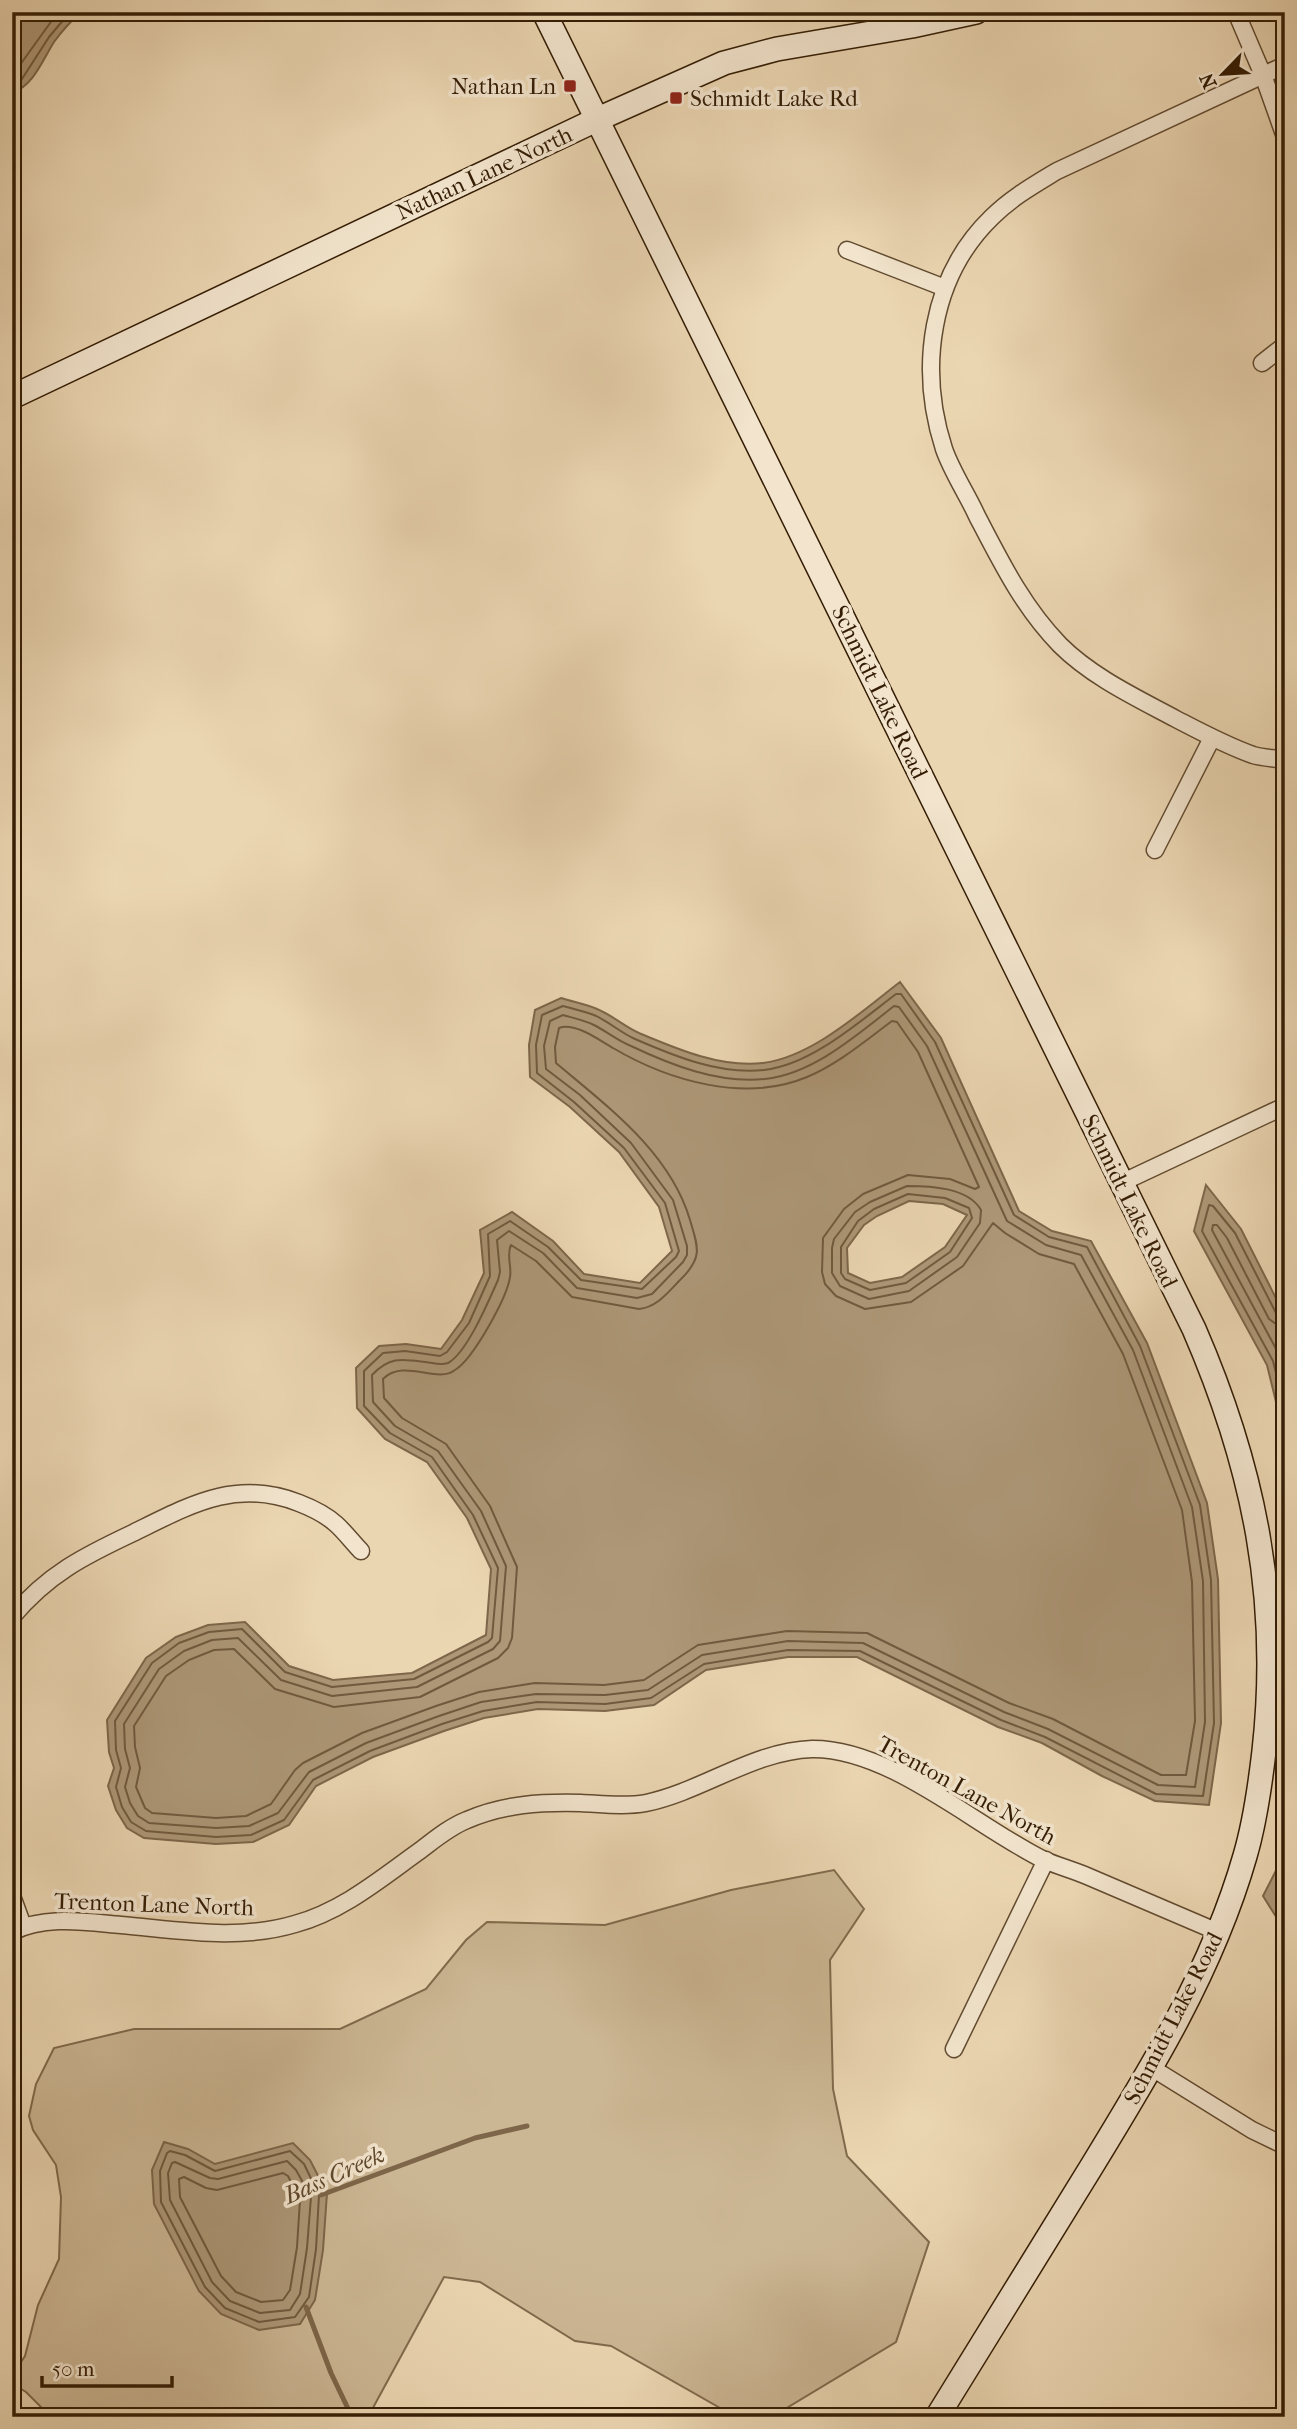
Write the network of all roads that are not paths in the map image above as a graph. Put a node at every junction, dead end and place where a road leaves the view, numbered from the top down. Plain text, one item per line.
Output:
1 (544, 12) edge
2 (976, 12) edge
3 (1236, 12) edge
4 (1285, 65) edge
5 (1263, 75) junction
6 (598, 120) junction
7 (1285, 137) edge
8 (847, 250) dead end
9 (944, 288) junction
10 (1285, 345) edge
11 (1262, 363) dead end
12 (12, 397) edge
13 (1213, 737) junction
14 (1285, 760) edge
15 (1155, 850) dead end
16 (1285, 1106) edge
17 (1121, 1183) junction
18 (361, 1551) dead end
19 (12, 1617) edge
20 (1046, 1860) junction
21 (12, 1896) edge
22 (18, 1929) edge
23 (1218, 1933) junction
24 (954, 2049) dead end
25 (1152, 2068) junction
26 (1285, 2146) edge
27 (937, 2417) edge

1 - 6 street, Schmidt Lake Road
2 - 6 street, Nathan Lane North
3 - 5 street
4 - 5 street
5 - 7 street
5 - 9 street
6 - 12 street, Nathan Lane North
6 - 17 street, Schmidt Lake Road
8 - 9 street
9 - 13 street
10 - 11 street
13 - 14 street
13 - 15 street
16 - 17 street
17 - 23 street, Schmidt Lake Road
18 - 19 street
20 - 22 street, Trenton Lane North
20 - 23 street, Trenton Lane North
20 - 24 street
21 - 22 street
23 - 25 street, Schmidt Lake Road
25 - 26 street
25 - 27 street, Schmidt Lake Road

